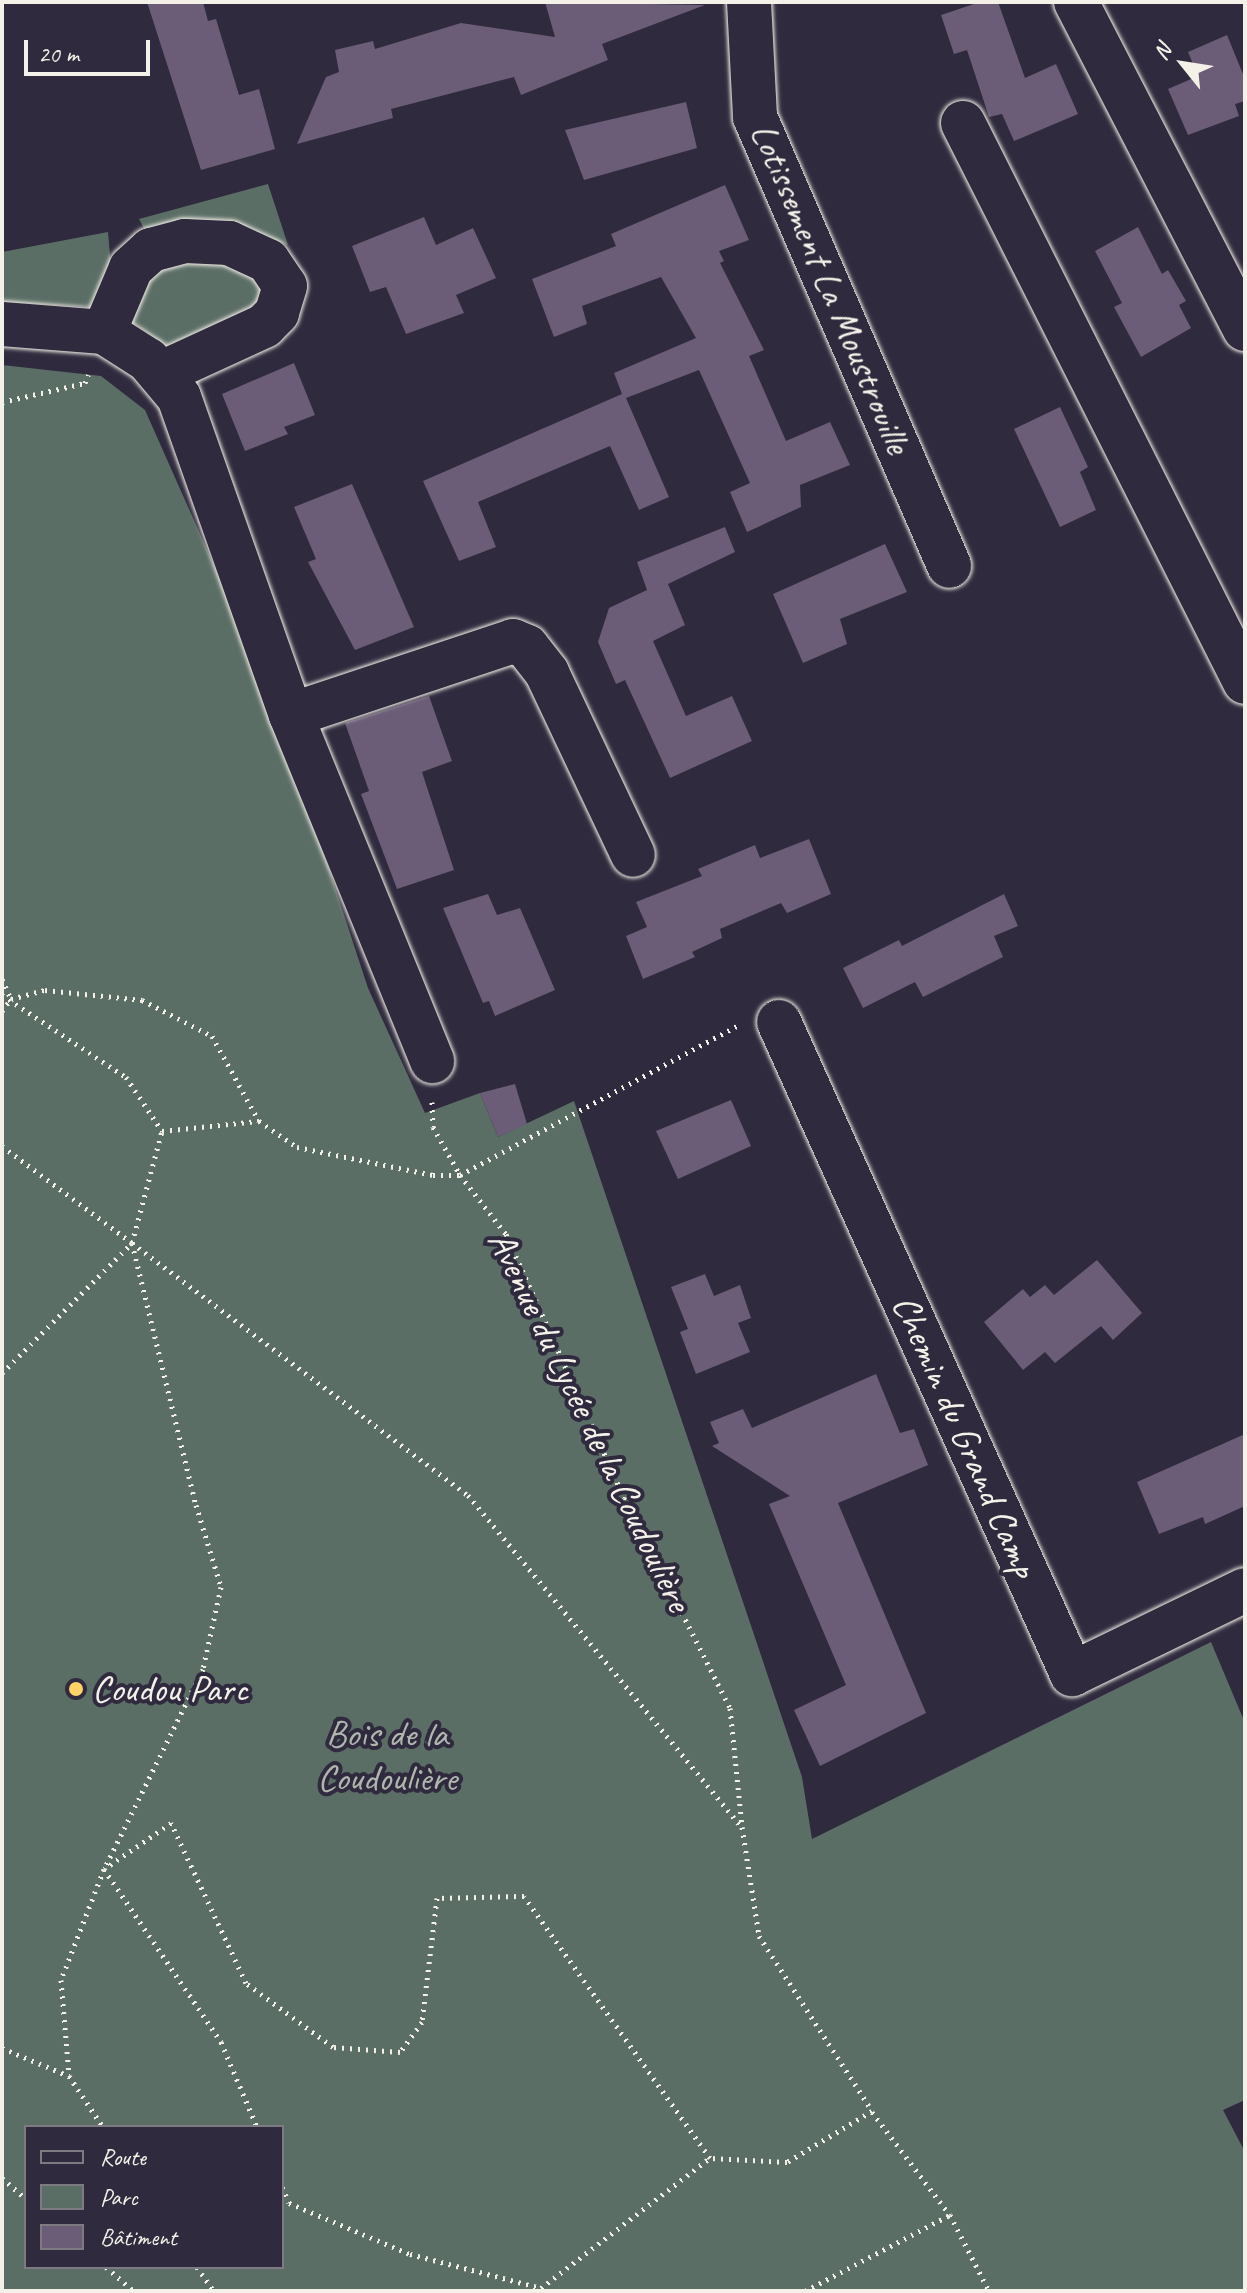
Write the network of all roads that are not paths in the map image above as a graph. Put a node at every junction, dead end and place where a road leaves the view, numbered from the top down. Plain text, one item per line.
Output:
1 (749, 2) edge
2 (1076, 2) edge
3 (963, 123) dead end
4 (2, 324) edge
5 (1245, 329) edge
6 (104, 332) junction
7 (162, 373) junction
8 (949, 566) dead end
9 (1245, 682) edge
10 (291, 715) junction
11 (633, 855) dead end
12 (779, 1022) road end
13 (432, 1061) road end
14 (1245, 1590) edge

1 - 8 street, Lotissement La Moustrouille
2 - 5 street
3 - 9 street
4 - 6 street
6 - 7 street
6 - 7 street
7 - 10 street
10 - 11 street
10 - 13 street
12 - 14 street, Chemin du Grand Camp

